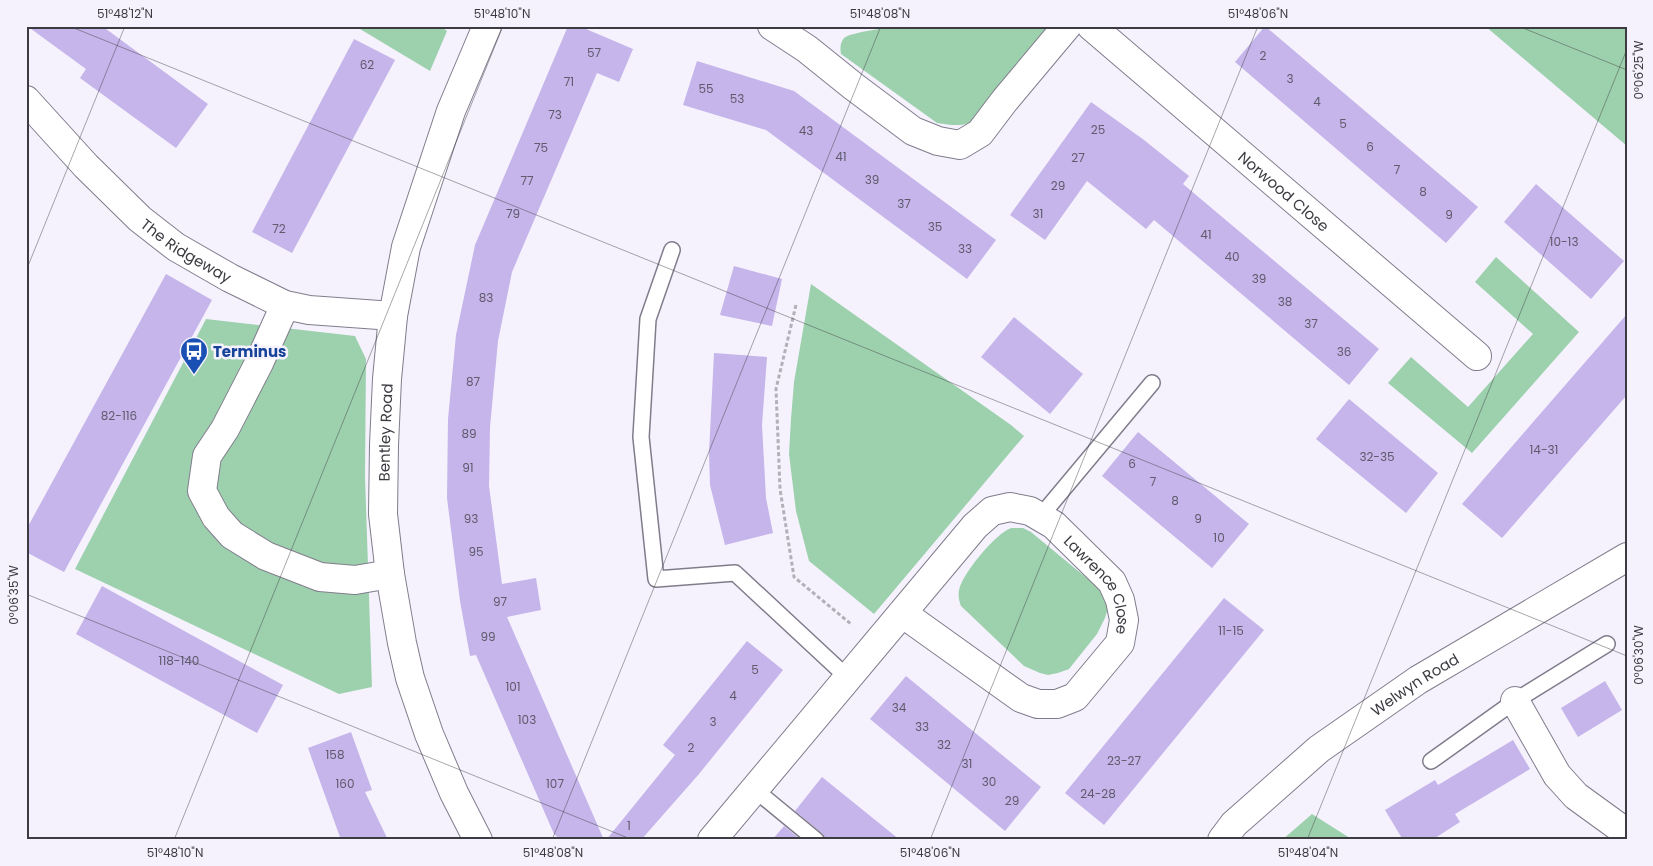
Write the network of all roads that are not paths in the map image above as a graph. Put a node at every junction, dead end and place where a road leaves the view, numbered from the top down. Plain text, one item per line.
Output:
1 (487, 26) edge
2 (772, 26) edge
3 (1067, 26) edge
4 (1091, 26) edge
5 (26, 100) edge
6 (672, 250) dead end
7 (285, 305) junction
8 (393, 316) junction
9 (1477, 356) dead end
10 (1152, 382) dead end
11 (1040, 517) junction
12 (1627, 557) edge
13 (390, 574) junction
14 (902, 613) junction
15 (1607, 644) dead end
16 (848, 678) junction
17 (1515, 701) junction
18 (1431, 760) dead end
19 (754, 789) junction
20 (1627, 833) edge
21 (478, 840) edge
22 (712, 840) edge
23 (816, 840) edge
24 (1222, 840) edge

1 - 8 street, Bentley Road
2 - 3 street
4 - 9 street, Norwood Close
5 - 7 street, The Ridgeway
6 - 16 lane
7 - 8 street, The Ridgeway
7 - 13 street
8 - 13 street, Bentley Road
10 - 11 lane
11 - 14 street, Lawrence Close
11 - 14 street, Lawrence Close
12 - 24 street, Welwyn Road
13 - 21 street, Bentley Road
14 - 16 street, Lawrence Close
15 - 17 lane
16 - 19 street, Lawrence Close
17 - 18 lane
17 - 20 street
19 - 22 street, Lawrence Close
19 - 23 lane

